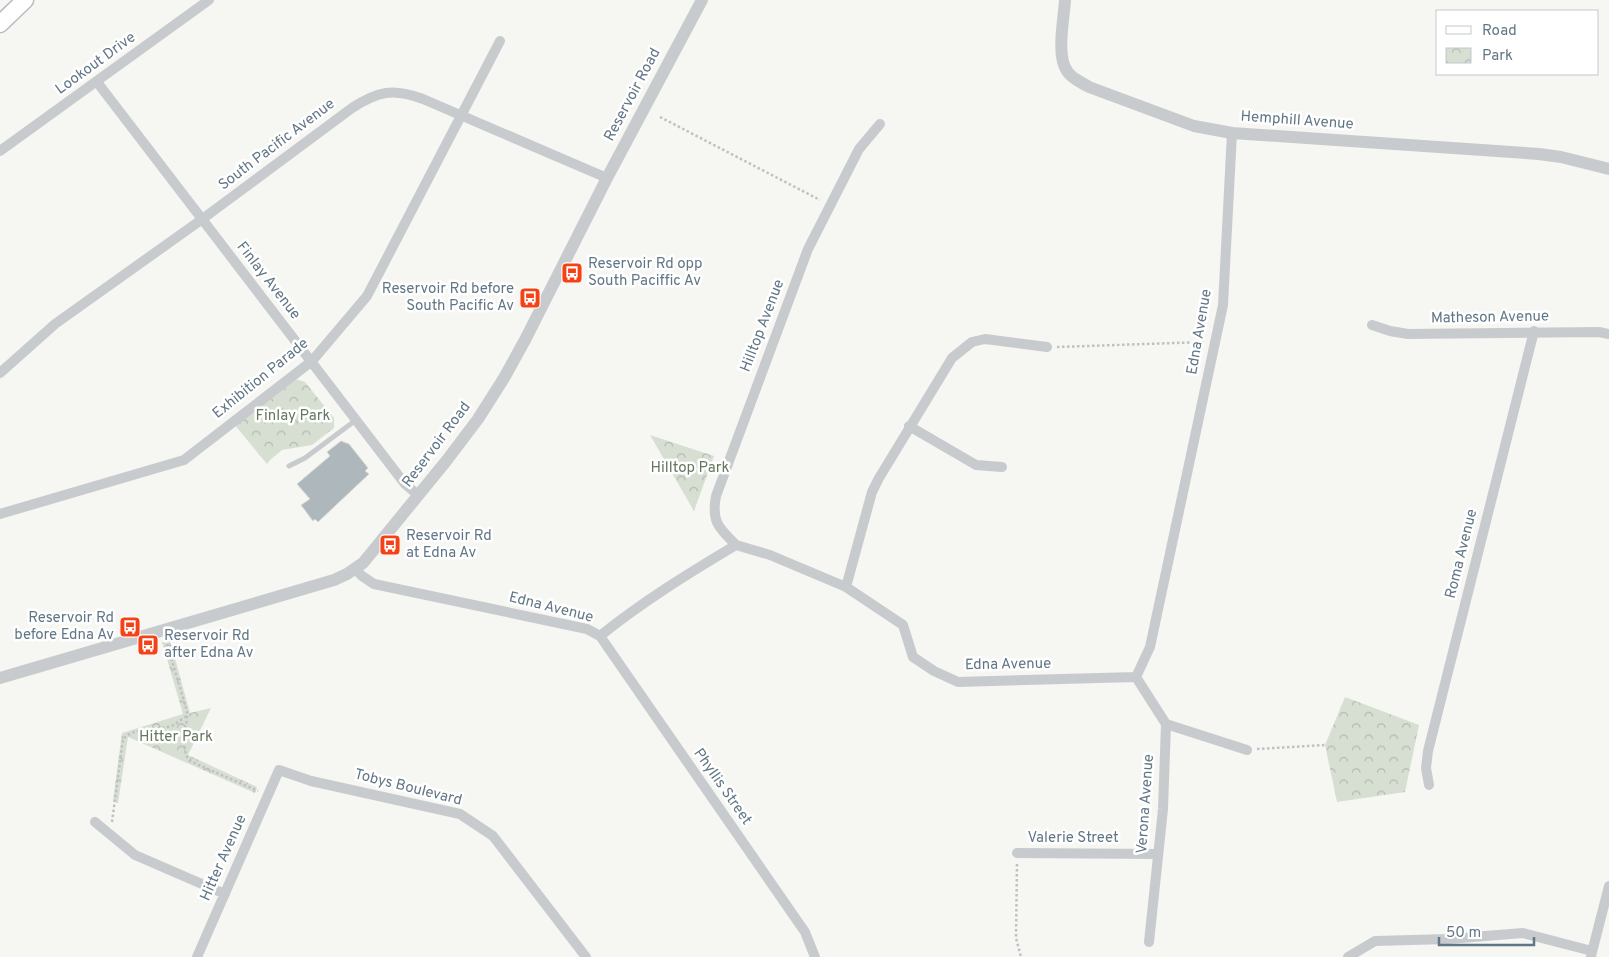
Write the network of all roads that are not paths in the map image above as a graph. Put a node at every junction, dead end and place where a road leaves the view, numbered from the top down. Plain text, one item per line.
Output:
1 (25, 0) edge
2 (210, 0) edge
3 (702, 0) edge
4 (1065, 0) edge
5 (0, 24) edge
6 (500, 41) dead end
7 (97, 82) junction
8 (460, 115) junction
9 (880, 124) dead end
10 (1232, 133) junction
11 (0, 152) edge
12 (1609, 169) edge
13 (607, 178) junction
14 (201, 220) junction
15 (1372, 325) dead end
16 (1534, 332) junction
17 (1609, 334) edge
18 (1047, 347) road end
19 (312, 361) junction
20 (0, 373) edge
21 (357, 420) junction
22 (909, 426) junction
23 (289, 466) dead end
24 (1002, 467) dead end
25 (418, 496) junction
26 (0, 514) edge
27 (736, 545) junction
28 (355, 569) junction
29 (846, 587) junction
30 (600, 636) junction
31 (1136, 677) junction
32 (0, 678) edge
33 (1166, 724) junction
34 (1247, 750) road end
35 (280, 770) joint
36 (1429, 785) dead end
37 (96, 822) dead end
38 (1017, 853) road end
39 (1158, 854) junction
40 (1609, 886) edge
41 (225, 894) junction
42 (1149, 942) dead end
43 (1592, 954) edge
44 (197, 957) edge
45 (586, 957) edge
46 (815, 957) edge
47 (1348, 957) edge

1 - 5 main road
2 - 7 street, Lookout Drive
3 - 13 street, Reservoir Road
4 - 10 street, Hemphill Avenue
6 - 8 street, Exhibition Parade
7 - 11 street, Lookout Drive
7 - 14 street, Finlay Avenue
8 - 13 street, South Pacific Avenue
8 - 14 street, South Pacific Avenue
8 - 19 street, Exhibition Parade
9 - 27 street, Hilltop Avenue
10 - 12 street, Hemphill Avenue
10 - 31 street, Edna Avenue
13 - 25 street, Reservoir Road
14 - 19 street, Finlay Avenue
14 - 20 street, South Pacific Avenue
15 - 16 street, Matheson Avenue
16 - 17 street, Matheson Avenue
16 - 36 street, Roma Avenue
18 - 22 street
19 - 21 street, Finlay Avenue
19 - 26 street, Exhibition Parade
21 - 23 lane
21 - 25 street, Finlay Avenue
22 - 24 street
22 - 29 street
25 - 28 street, Reservoir Road
27 - 29 street, Edna Avenue
27 - 30 street, Edna Avenue
28 - 30 street, Edna Avenue
28 - 32 street, Reservoir Road
29 - 31 street, Edna Avenue
30 - 46 street, Phyllis Street
31 - 33 street
33 - 34 street
33 - 39 street, Verona Avenue
35 - 41 street, Hitter Avenue
35 - 45 street, Tobys Boulevard
37 - 41 street
38 - 39 street, Valerie Street
39 - 42 street, Verona Avenue
40 - 43 street
41 - 44 street, Hitter Avenue
43 - 47 street

